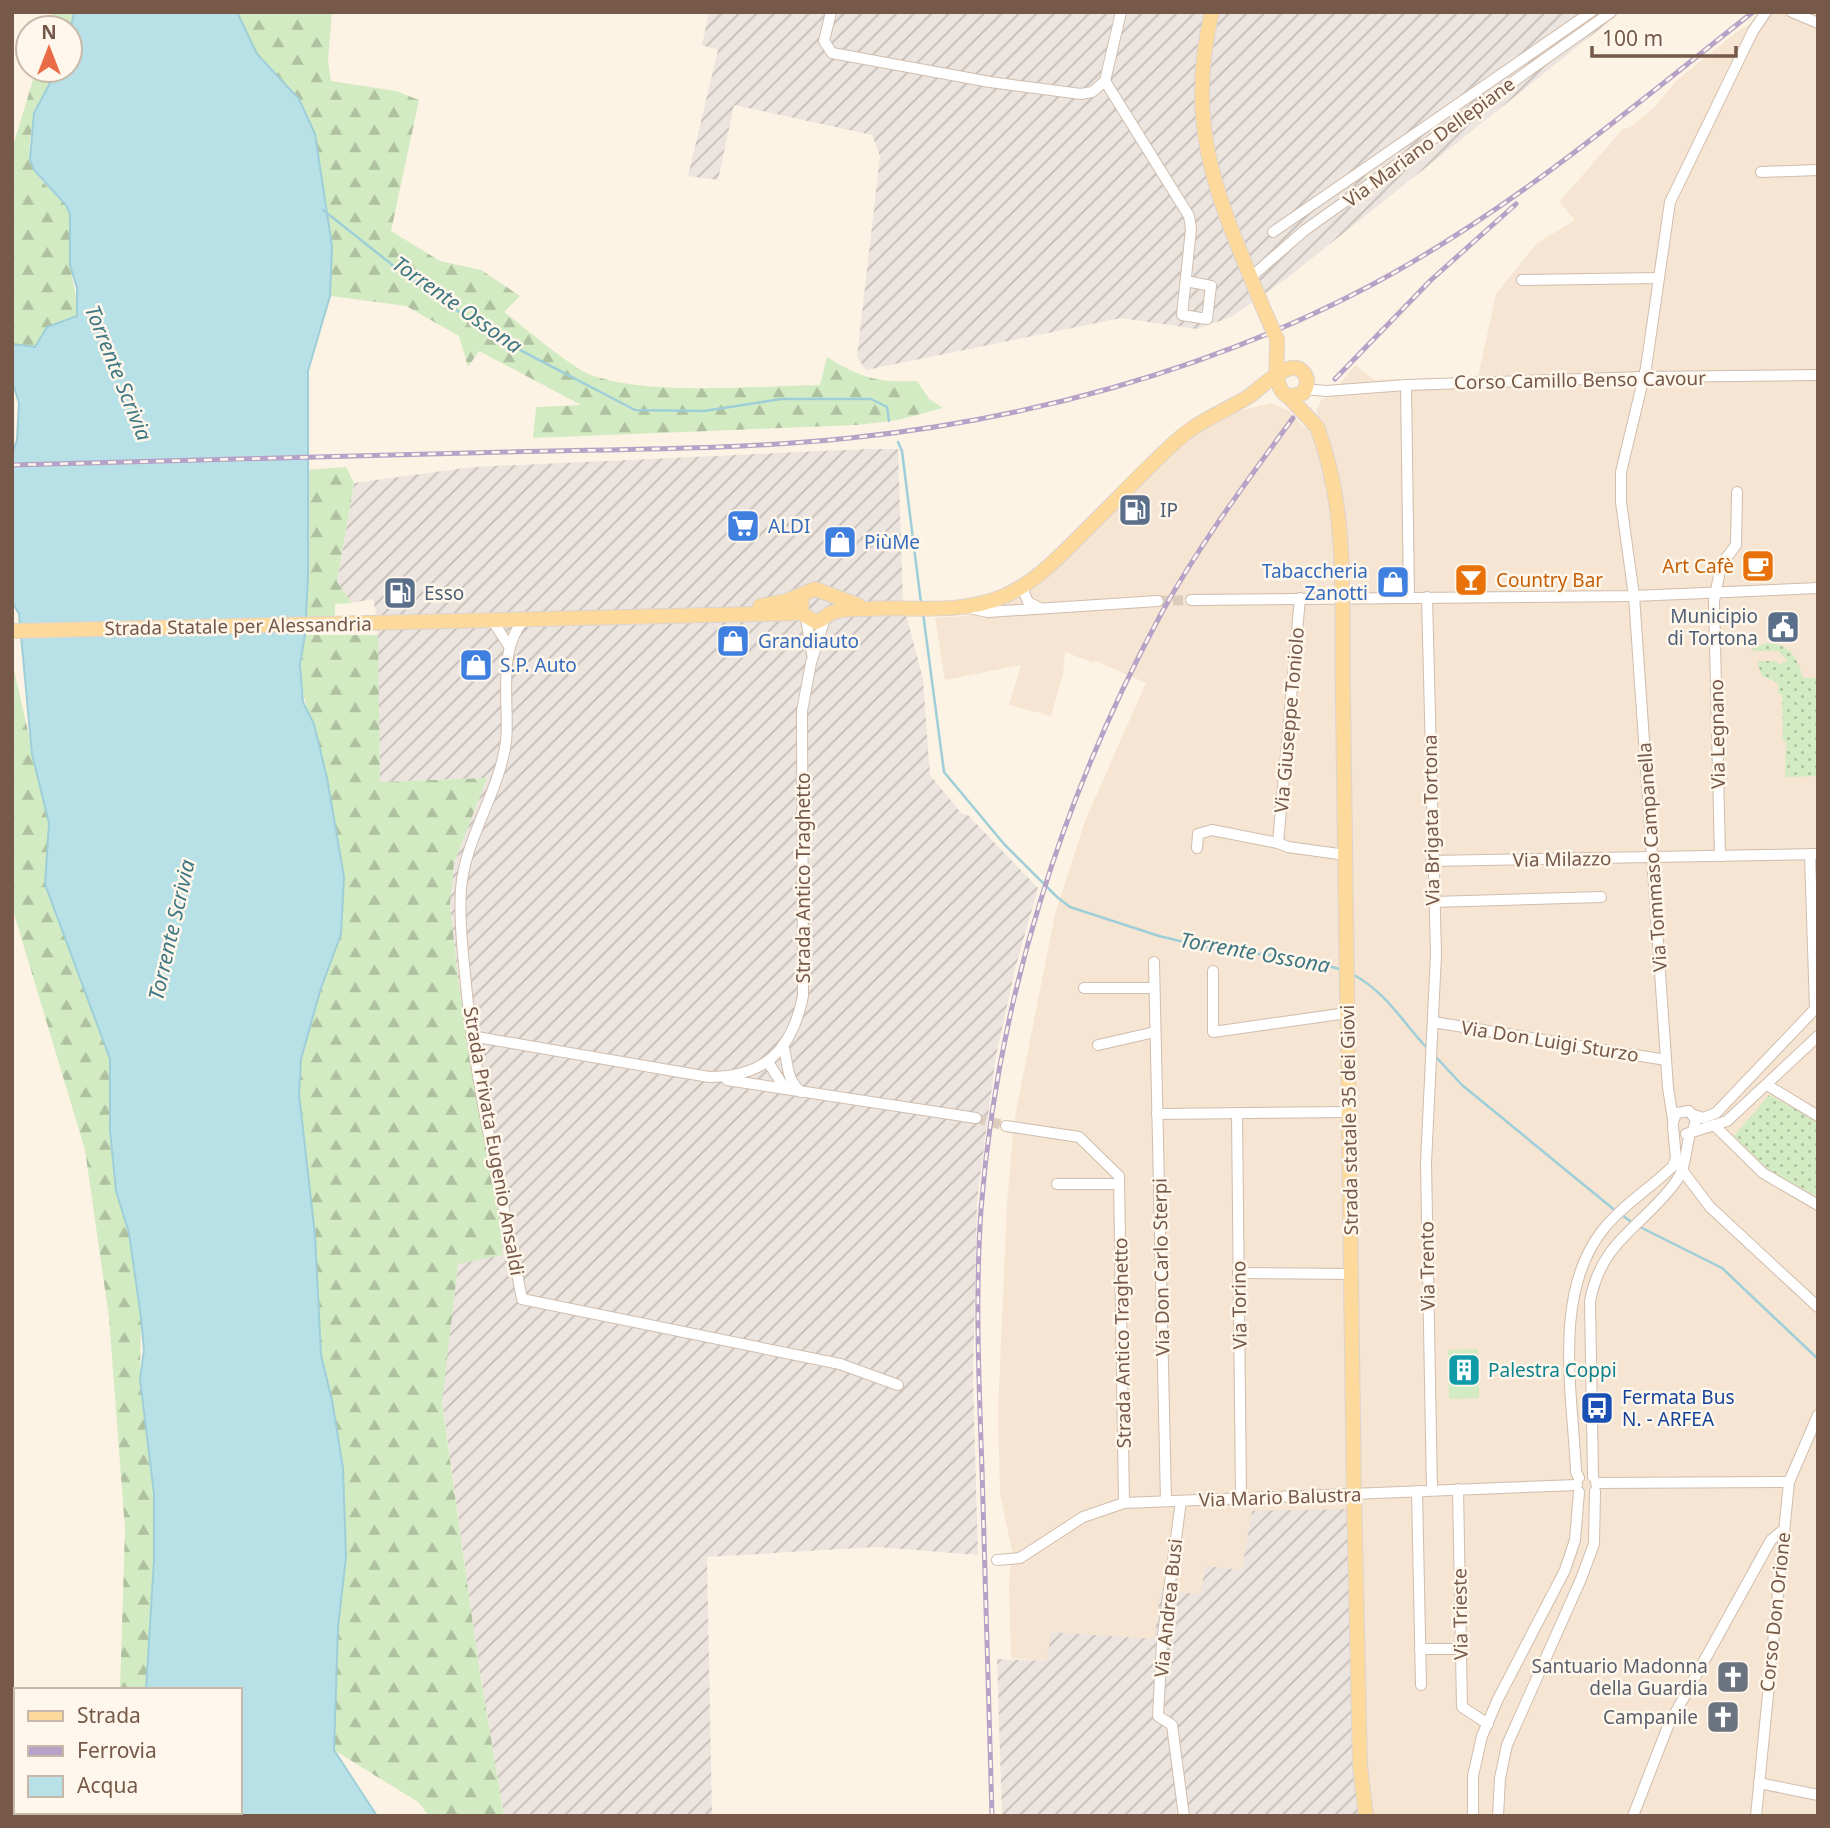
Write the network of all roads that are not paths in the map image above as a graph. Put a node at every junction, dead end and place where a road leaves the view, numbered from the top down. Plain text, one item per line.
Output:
1 (831, 12) edge
2 (1121, 12) edge
3 (1212, 12) edge
4 (1591, 12) edge
5 (1611, 12) edge
6 (1766, 12) edge
7 (1793, 12) edge
8 (1818, 23) edge
9 (1105, 80) junction
10 (1818, 170) edge
11 (1761, 172) dead end
12 (1273, 232) dead end
13 (1251, 277) junction
14 (1659, 278) junction
15 (1522, 280) dead end
16 (1186, 281) dead end
17 (1276, 337) junction
18 (1818, 375) edge
19 (1278, 376) junction
20 (1643, 377) junction
21 (1303, 381) junction
22 (1406, 385) junction
23 (1285, 395) junction
24 (1246, 398) junction
25 (1317, 427) junction
26 (1737, 492) dead end
27 (1022, 587) junction
28 (1818, 588) edge
29 (1715, 593) junction
30 (802, 596) junction
31 (1634, 596) junction
32 (830, 597) junction
33 (1409, 597) junction
34 (1427, 597) junction
35 (1300, 598) junction
36 (1191, 600) tunnel mouth
37 (1158, 601) tunnel mouth
38 (965, 607) junction
39 (870, 608) junction
40 (1040, 608) junction
41 (716, 613) junction
42 (804, 616) junction
43 (827, 616) junction
44 (525, 619) junction
45 (492, 620) junction
46 (12, 631) edge
47 (509, 646) junction
48 (811, 663) junction
49 (1278, 843) junction
50 (1197, 848) dead end
51 (1814, 854) edge
52 (1346, 855) junction
53 (1720, 856) junction
54 (1652, 857) junction
55 (1431, 861) junction
56 (1601, 897) dead end
57 (1433, 902) junction
58 (1154, 962) dead end
59 (1213, 971) dead end
60 (1084, 988) dead end
61 (1154, 988) junction
62 (1816, 1010) edge
63 (1348, 1013) junction
64 (1433, 1022) junction
65 (1155, 1032) junction
66 (471, 1036) junction
67 (1818, 1036) edge
68 (1431, 1042) joint
69 (783, 1045) junction
70 (1098, 1045) dead end
71 (1666, 1060) junction
72 (768, 1062) junction
73 (709, 1077) junction
74 (1767, 1086) junction
75 (801, 1092) junction
76 (1237, 1112) junction
77 (1349, 1112) junction
78 (1157, 1114) junction
79 (1694, 1115) junction
80 (1818, 1115) edge
81 (976, 1118) tunnel mouth
82 (1673, 1123) junction
83 (1714, 1125) junction
84 (1006, 1126) tunnel mouth
85 (1692, 1131) junction
86 (1682, 1170) junction
87 (1056, 1184) dead end
88 (1119, 1184) junction
89 (1818, 1205) edge
90 (1238, 1273) junction
91 (1352, 1274) junction
92 (1818, 1307) edge
93 (1569, 1342) junction
94 (1590, 1342) junction
95 (898, 1385) dead end
96 (1818, 1415) edge
97 (1574, 1422) junction
98 (1592, 1422) junction
99 (1789, 1482) junction
100 (1595, 1484) junction
101 (1578, 1485) junction
102 (1458, 1489) junction
103 (1432, 1490) junction
104 (1417, 1491) junction
105 (1354, 1494) junction
106 (1241, 1498) junction
107 (1166, 1501) junction
108 (1181, 1501) junction
109 (1124, 1503) junction
110 (1783, 1530) junction
111 (997, 1560) dead end
112 (1420, 1649) junction
113 (1461, 1649) junction
114 (1421, 1685) dead end
115 (1488, 1724) junction
116 (1759, 1783) junction
117 (1818, 1795) edge
118 (1184, 1816) edge
119 (1366, 1816) edge
120 (1473, 1816) edge
121 (1498, 1816) edge
122 (1633, 1816) edge
123 (1756, 1816) edge

1 - 9 street
2 - 9 street
3 - 13 main road
4 - 12 street
5 - 13 street, Via Mariano Dellepiane
6 - 14 street, Via Tommaso Campanella
7 - 8 street
9 - 16 street
10 - 11 street
13 - 17 main road, bridge
14 - 15 street
14 - 20 street, Via Tommaso Campanella
17 - 19 main road
17 - 21 main road, Strada statale 35 dei Giovi
18 - 20 street, Corso Camillo Benso Cavour
19 - 21 main road
19 - 23 main road
19 - 24 main road, Strada Statale per Alessandria
20 - 22 street, Corso Camillo Benso Cavour
20 - 31 street, Via Tommaso Campanella
21 - 22 street, Corso Camillo Benso Cavour
21 - 23 main road
21 - 25 main road, Strada statale 35 dei Giovi
22 - 33 street
23 - 24 main road, Strada Statale per Alessandria
23 - 25 main road, Strada statale 35 dei Giovi
24 - 27 main road, Strada Statale per Alessandria
25 - 52 main road, Strada statale 35 dei Giovi, bridge
26 - 29 street, Via Legnano
27 - 38 main road, Strada Statale per Alessandria
27 - 40 street
28 - 29 street
29 - 31 street
29 - 53 street, Via Legnano
30 - 32 main road, Strada Statale per Alessandria
30 - 41 main road, Strada Statale per Alessandria
30 - 42 main road
31 - 34 street
31 - 54 street, Via Tommaso Campanella
32 - 39 main road, Strada Statale per Alessandria
32 - 43 main road
33 - 34 street
33 - 35 street
34 - 55 street, Via Brigata Tortona
35 - 36 street
35 - 49 street, Via Giuseppe Toniolo
37 - 40 street
38 - 39 main road, Strada Statale per Alessandria
38 - 40 street
39 - 43 main road, Strada Statale per Alessandria
41 - 42 main road, Strada Statale per Alessandria
41 - 44 main road, Strada Statale per Alessandria
42 - 43 main road, Strada Statale per Alessandria
42 - 48 street, Strada Antico Traghetto
43 - 48 street, Strada Antico Traghetto
44 - 45 main road, Strada Statale per Alessandria
44 - 47 street, Strada Privata Eugenio Ansaldi
45 - 46 main road, Strada Statale per Alessandria
45 - 47 street
47 - 66 street, Strada Privata Eugenio Ansaldi
48 - 69 street, Strada Antico Traghetto
49 - 50 street, Via Giuseppe Toniolo
49 - 52 street, Via Giuseppe Toniolo
51 - 53 street, Via Milazzo
51 - 62 street
52 - 63 main road, Strada statale 35 dei Giovi
53 - 54 street, Via Milazzo
54 - 55 street, Via Milazzo
54 - 71 street, Via Tommaso Campanella
55 - 57 street, Via Brigata Tortona
56 - 57 street
57 - 64 street, Via Brigata Tortona
58 - 61 street, Via Don Carlo Sterpi
59 - 63 street
60 - 61 street
61 - 65 street, Via Don Carlo Sterpi
62 - 79 street
63 - 77 main road, Strada statale 35 dei Giovi
64 - 68 street, Via Brigata Tortona
64 - 71 street, Via Don Luigi Sturzo
65 - 70 street
65 - 78 street, Via Don Carlo Sterpi
66 - 73 street, Strada Antico Traghetto
66 - 95 street, Strada Privata Eugenio Ansaldi
67 - 74 street
68 - 103 street, Via Trento
69 - 72 street, Strada Antico Traghetto
69 - 75 street
71 - 82 street, Via Tommaso Campanella
72 - 73 street, Strada Antico Traghetto
72 - 75 street
73 - 75 street, Strada Antico Traghetto
74 - 80 street
74 - 83 street
75 - 81 street, Strada Antico Traghetto
76 - 77 street
76 - 78 street
76 - 90 street, Via Torino
77 - 91 main road, Strada statale 35 dei Giovi
78 - 107 street, Via Don Carlo Sterpi
79 - 82 street
79 - 85 street
82 - 85 street
82 - 93 street, Via Tommaso Campanella
83 - 85 street
83 - 89 street
84 - 88 street
85 - 86 street
86 - 92 street
86 - 94 street
87 - 88 street
88 - 109 street, Strada Antico Traghetto
90 - 91 street
90 - 106 street, Via Torino
91 - 105 main road, Strada statale 35 dei Giovi
93 - 94 street
93 - 97 street, Via Tommaso Campanella
94 - 98 street
96 - 99 street, Corso Don Orione
97 - 98 street
97 - 101 street, Via Tommaso Campanella
98 - 100 street
99 - 100 street
99 - 110 street, Corso Don Orione
100 - 101 street
100 - 101 street
100 - 121 street
101 - 102 street, Via Mario Balustra
101 - 115 street, Via Tommaso Campanella
102 - 103 street, Via Mario Balustra
102 - 113 street, Via Trieste
103 - 104 street, Via Mario Balustra
104 - 105 street, Via Mario Balustra
104 - 112 street
105 - 106 street, Via Mario Balustra
105 - 119 main road, Strada statale 35 dei Giovi
106 - 108 street, Via Mario Balustra
107 - 108 street, Via Mario Balustra
107 - 109 street, Via Mario Balustra
108 - 118 street, Via Andrea Busi
109 - 111 street, Via Mario Balustra
110 - 116 street, Corso Don Orione
110 - 122 street
112 - 113 street
112 - 114 street
113 - 115 street, Via Trieste
115 - 120 street, Via Tommaso Campanella
116 - 117 street
116 - 123 street, Corso Don Orione

